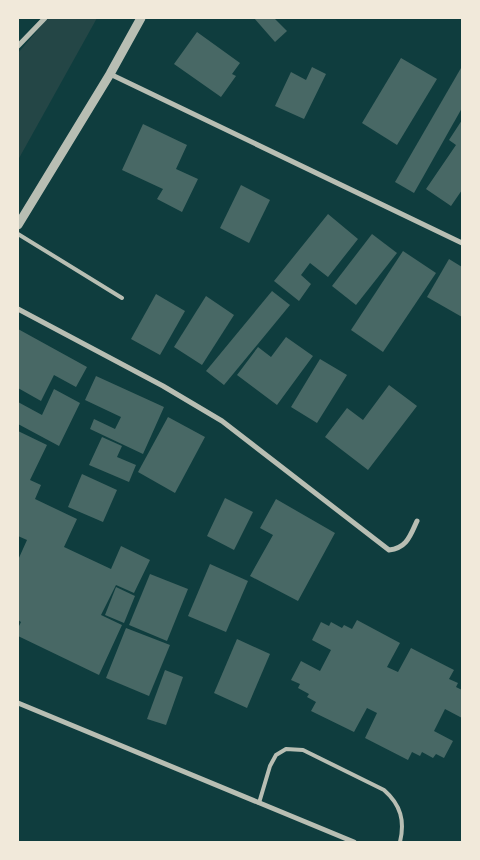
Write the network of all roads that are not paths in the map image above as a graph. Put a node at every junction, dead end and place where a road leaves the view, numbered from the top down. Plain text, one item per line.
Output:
1 (45, 18) edge
2 (141, 18) edge
3 (18, 46) edge
4 (110, 74) junction
5 (18, 225) edge
6 (18, 234) edge
7 (462, 243) edge
8 (122, 298) dead end
9 (18, 309) edge
10 (417, 521) dead end
11 (18, 704) edge
12 (259, 803) junction
13 (354, 842) edge
14 (400, 842) edge

1 - 3 street
2 - 4 street
4 - 5 street
4 - 7 street
6 - 8 lane
9 - 10 street
11 - 12 street
12 - 13 street
12 - 14 lane

